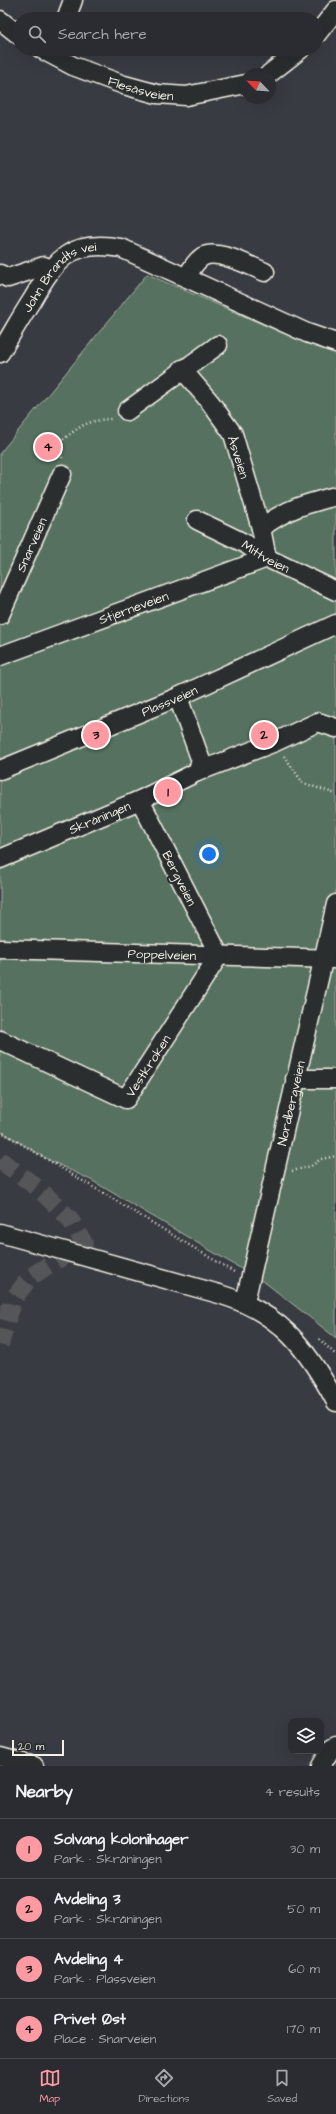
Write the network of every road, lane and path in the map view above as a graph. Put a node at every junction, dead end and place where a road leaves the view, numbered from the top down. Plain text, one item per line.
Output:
1 (73, 0) edge
2 (336, 10) edge
3 (69, 12) edge
4 (0, 20) edge
5 (324, 25) edge
6 (12, 29) edge
7 (56, 56) edge
8 (292, 56) edge
9 (276, 69) edge
10 (240, 85) edge
11 (50, 269) junction
12 (266, 272) dead end
13 (0, 274) edge
14 (187, 277) junction
15 (336, 344) edge
16 (218, 345) dead end
17 (0, 353) edge
18 (182, 369) junction
19 (127, 411) joint
20 (62, 474) joint
21 (336, 496) edge
22 (197, 520) dead end
23 (261, 528) junction
24 (267, 558) junction
25 (336, 591) edge
26 (0, 615) edge
27 (336, 624) edge
28 (0, 656) edge
29 (178, 696) junction
30 (336, 728) edge
31 (275, 742) junction
32 (0, 770) edge
33 (197, 772) junction
34 (336, 794) edge
35 (140, 800) junction
36 (0, 858) edge
37 (336, 904) edge
38 (0, 949) edge
39 (219, 955) junction
40 (330, 959) edge
41 (0, 1040) edge
42 (295, 1079) junction
43 (336, 1079) edge
44 (0, 1131) edge
45 (336, 1156) edge
46 (273, 1174) junction
47 (0, 1233) edge
48 (249, 1281) junction
49 (245, 1302) junction
50 (336, 1402) edge
51 (336, 1746) edge
52 (0, 1757) edge
53 (34, 1766) edge
54 (321, 1766) edge

1 - 3 street
2 - 5 street
4 - 6 street
7 - 10 street, Flesåsveien
8 - 9 street
11 - 13 street
11 - 14 street, John Brandts vei
11 - 17 street, John Brandts vei
12 - 14 street
14 - 15 street, John Brandts vei
16 - 18 street
18 - 19 street
18 - 23 street, Åsveien
19 - 20 path
20 - 26 street, Snarveien
21 - 23 street
22 - 24 street, Mittveien
23 - 24 street, Åsveien
24 - 25 street, Mittveien
24 - 28 street, Stjerneveien
27 - 29 street, Plassveien
29 - 32 street, Plassveien
29 - 33 street
30 - 31 street, Skråningen
31 - 33 street, Skråningen
31 - 34 path
33 - 35 street, Skråningen
35 - 36 street, Skråningen
35 - 39 street, Bergveien
37 - 40 street, Nordbergveien
38 - 39 street, Poppelveien
39 - 40 street, Poppelveien
39 - 41 street, Vestkroken
40 - 42 street, Nordbergveien
42 - 43 street
42 - 46 street, Nordbergveien
44 - 48 path
45 - 46 path
46 - 48 street, Nordbergveien
47 - 49 street
48 - 49 street, Nordbergveien
49 - 50 street
51 - 54 street
52 - 53 street

